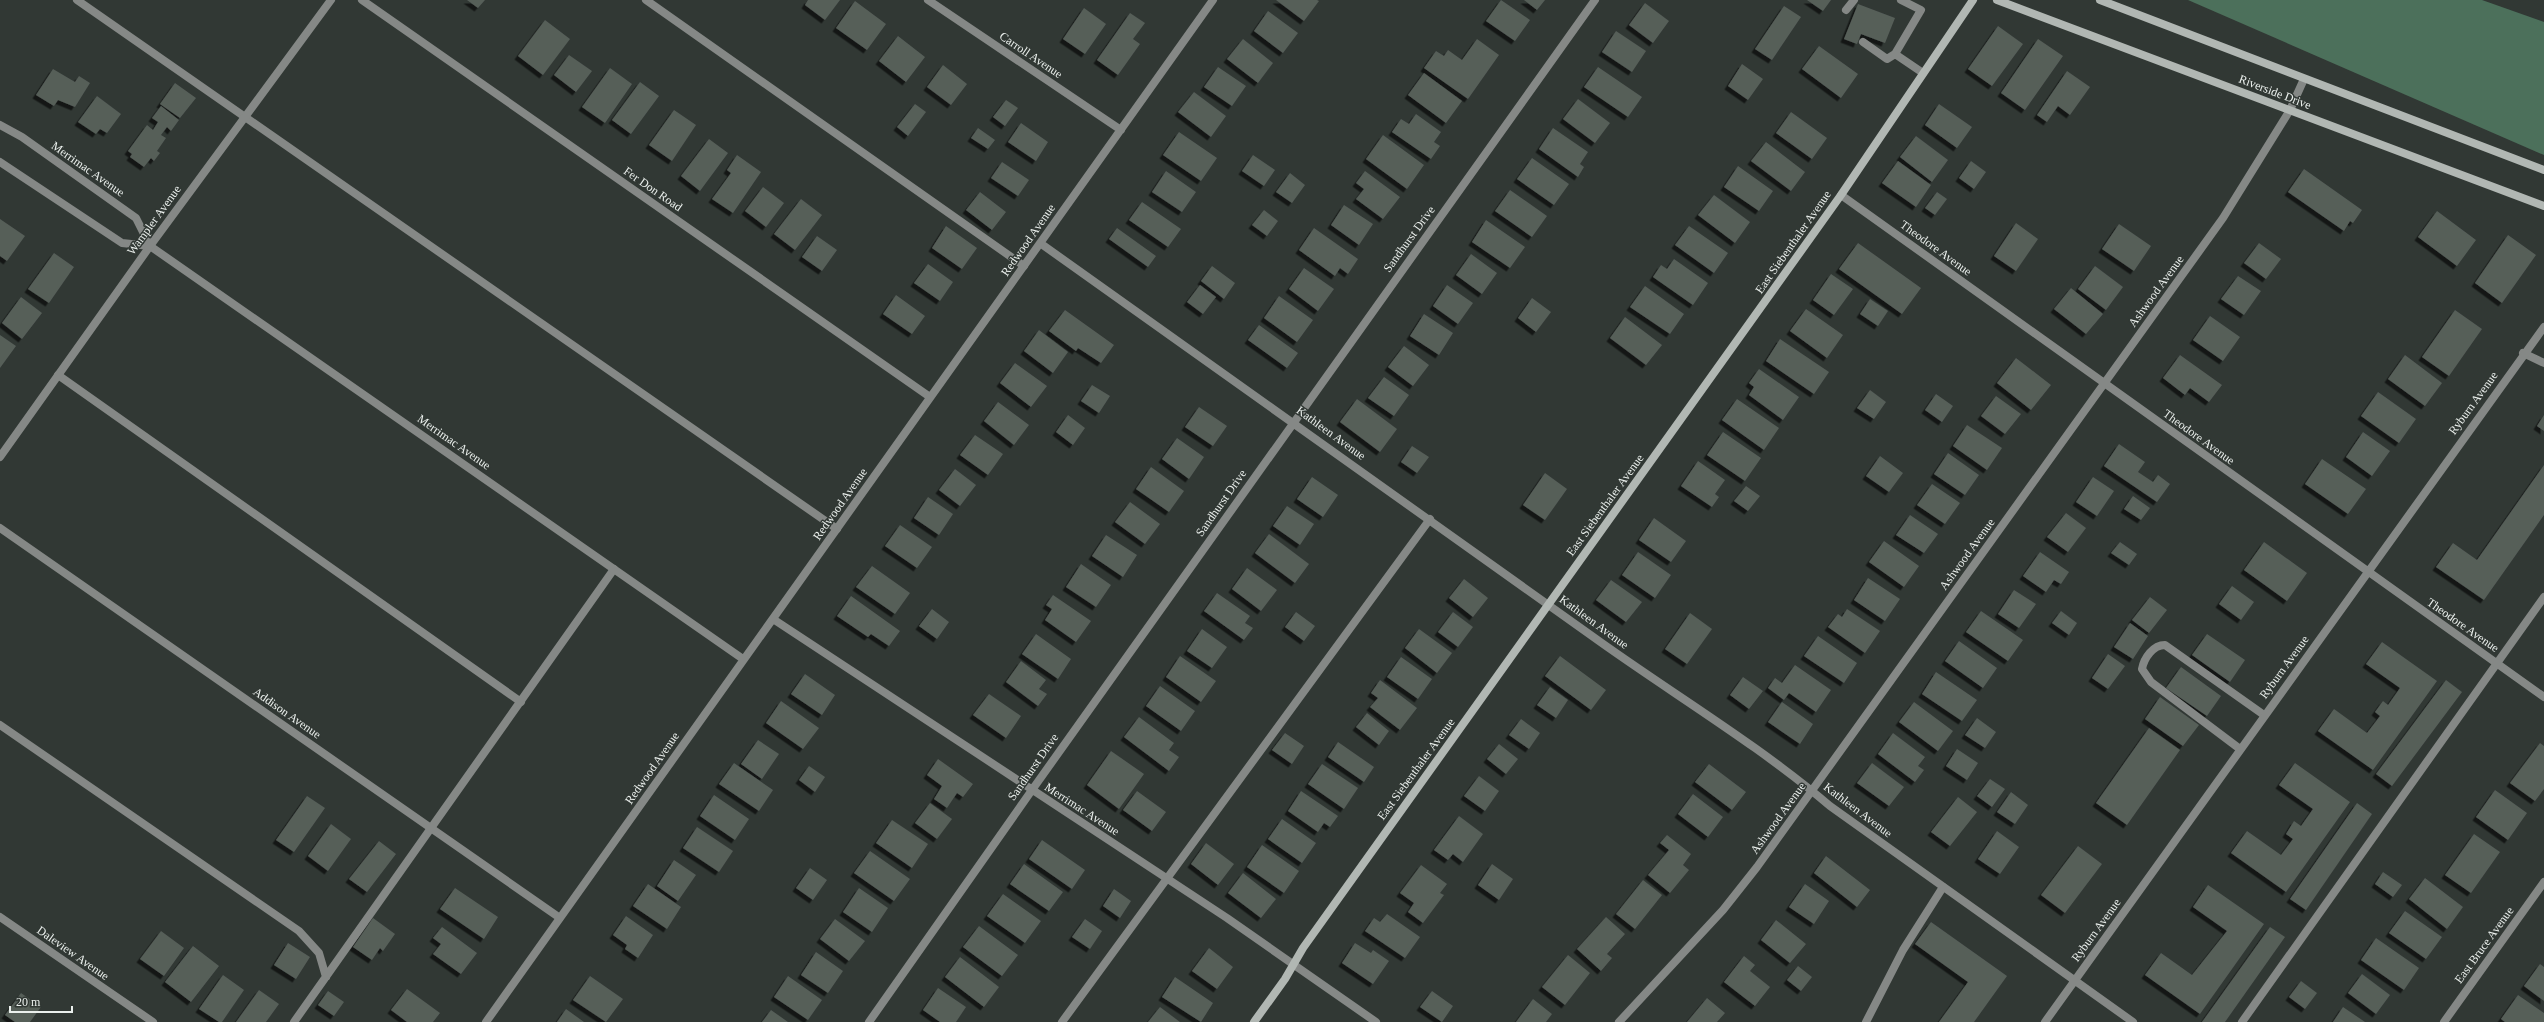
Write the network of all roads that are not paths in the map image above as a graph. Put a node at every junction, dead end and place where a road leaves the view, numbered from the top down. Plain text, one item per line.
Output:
1 (77, 0) edge
2 (331, 0) edge
3 (362, 0) edge
4 (646, 0) edge
5 (928, 0) edge
6 (1213, 0) edge
7 (1595, 0) edge
8 (1854, 0) edge
9 (1901, 0) edge
10 (1973, 0) edge
11 (1997, 0) edge
12 (2100, 0) edge
13 (1846, 10) dead end
14 (1863, 42) dead end
15 (1895, 54) junction
16 (1923, 73) junction
17 (2304, 79) junction
18 (2290, 110) junction
19 (244, 118) junction
20 (0, 125) edge
21 (1121, 130) junction
22 (0, 162) edge
23 (2544, 170) edge
24 (1841, 195) junction
25 (2544, 206) edge
26 (1040, 244) junction
27 (150, 246) junction
28 (1024, 266) junction
29 (2544, 326) edge
30 (2524, 353) junction
31 (2544, 363) edge
32 (58, 375) junction
33 (2104, 383) junction
34 (930, 397) junction
35 (1294, 422) junction
36 (0, 457) edge
37 (1430, 519) junction
38 (0, 528) edge
39 (837, 529) junction
40 (614, 569) junction
41 (2367, 571) junction
42 (2544, 597) edge
43 (1549, 604) junction
44 (773, 619) junction
45 (743, 660) junction
46 (2496, 663) junction
47 (2544, 697) edge
48 (521, 702) junction
49 (2264, 715) junction
50 (0, 725) edge
51 (2240, 748) junction
52 (1032, 790) junction
53 (1812, 791) junction
54 (432, 828) junction
55 (1165, 878) junction
56 (2544, 882) edge
57 (1943, 887) junction
58 (0, 917) edge
59 (560, 918) junction
60 (1293, 964) junction
61 (326, 977) junction
62 (2075, 981) junction
63 (153, 1022) edge
64 (294, 1022) edge
65 (486, 1022) edge
66 (869, 1022) edge
67 (1062, 1022) edge
68 (1254, 1022) edge
69 (1376, 1022) edge
70 (1619, 1022) edge
71 (1866, 1022) edge
72 (2045, 1022) edge
73 (2133, 1022) edge
74 (2242, 1022) edge
75 (2444, 1022) edge

1 - 19 street
2 - 19 street, Wampler Avenue
3 - 34 street, Fer Don Road
4 - 28 street
5 - 21 street, Carroll Avenue
6 - 21 street, Redwood Avenue
7 - 35 street, Sandhurst Drive
8 - 13 street
9 - 15 street
10 - 16 main road, East Siebenthaler Avenue
11 - 18 main road, Riverside Drive
12 - 17 main road, Riverside Drive
14 - 15 street
15 - 16 street
16 - 24 main road, East Siebenthaler Avenue
17 - 18 street, Ashwood Avenue
17 - 23 main road, Riverside Drive
18 - 25 main road, Riverside Drive
18 - 33 street, Ashwood Avenue
19 - 27 street, Wampler Avenue
19 - 39 street
20 - 27 street, Merrimac Avenue
21 - 26 street, Redwood Avenue
22 - 27 street, Merrimac Avenue
24 - 33 street, Theodore Avenue
24 - 43 main road, East Siebenthaler Avenue
26 - 28 street, Redwood Avenue
26 - 35 street, Kathleen Avenue
27 - 32 street, Wampler Avenue
27 - 40 street, Merrimac Avenue
28 - 34 street, Redwood Avenue
29 - 30 street, Ryburn Avenue
30 - 31 street
30 - 41 street, Ryburn Avenue
32 - 36 street, Wampler Avenue
32 - 48 street
33 - 41 street, Theodore Avenue
33 - 53 street, Ashwood Avenue
34 - 39 street, Redwood Avenue
35 - 37 street, Kathleen Avenue
35 - 52 street, Sandhurst Drive
37 - 43 street, Kathleen Avenue
37 - 55 street
38 - 54 street, Addison Avenue
39 - 44 street, Redwood Avenue
40 - 45 street, Merrimac Avenue
40 - 48 street
41 - 46 street, Theodore Avenue
41 - 49 street, Ryburn Avenue
42 - 46 street
43 - 53 street, Kathleen Avenue
43 - 60 main road, East Siebenthaler Avenue
44 - 45 street, Redwood Avenue
44 - 52 street, Merrimac Avenue
45 - 59 street, Redwood Avenue
46 - 47 street, Theodore Avenue
46 - 74 street
48 - 54 street
49 - 51 street, Ryburn Avenue
49 - 51 street
50 - 61 street
51 - 62 street, Ryburn Avenue
52 - 55 street, Merrimac Avenue
52 - 66 street, Sandhurst Drive
53 - 57 street, Kathleen Avenue
53 - 70 street, Ashwood Avenue
54 - 59 street, Addison Avenue
54 - 61 street
55 - 60 street, Merrimac Avenue
55 - 67 street
56 - 75 street, East Bruce Avenue
57 - 62 street, Kathleen Avenue
57 - 71 street
58 - 63 street, Daleview Avenue
59 - 65 street, Redwood Avenue
60 - 68 main road, East Siebenthaler Avenue
60 - 69 street, Merrimac Avenue
61 - 64 street
62 - 72 street, Ryburn Avenue
62 - 73 street, Kathleen Avenue

